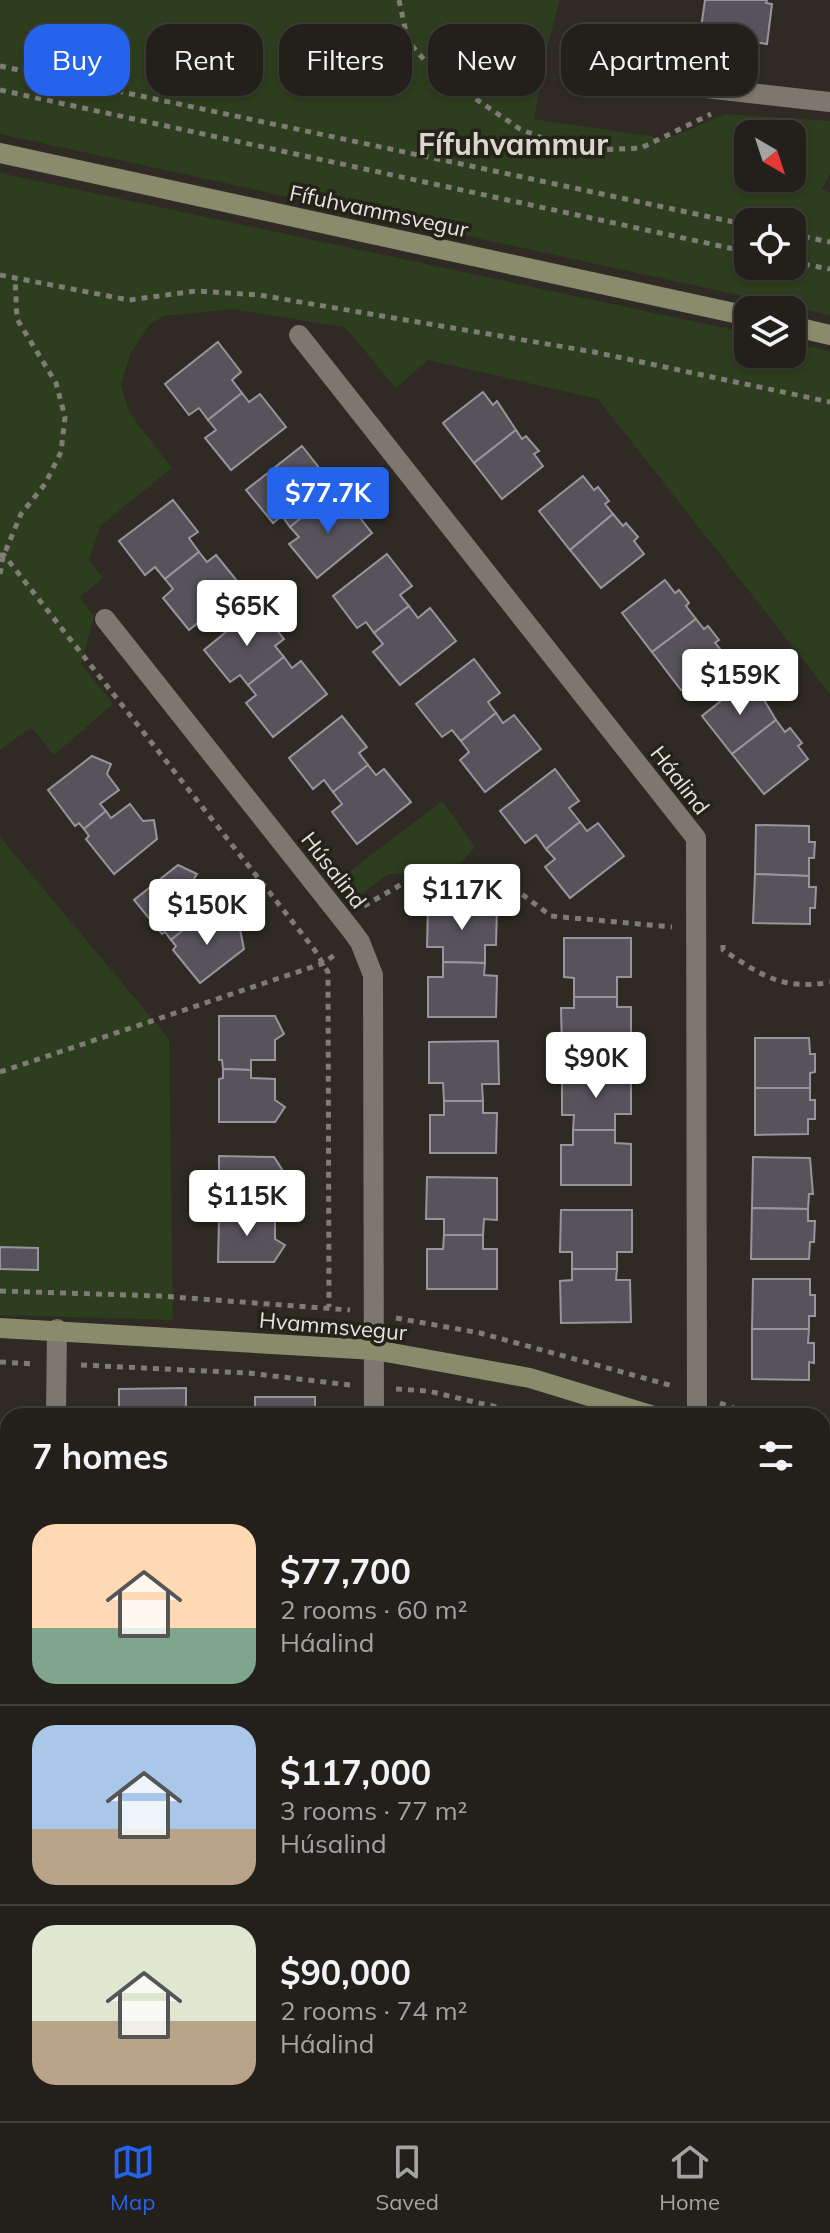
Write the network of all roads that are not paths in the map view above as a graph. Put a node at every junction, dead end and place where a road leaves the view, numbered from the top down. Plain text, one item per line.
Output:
1 (758, 94) edge
2 (830, 102) edge
3 (0, 153) edge
4 (734, 313) edge
5 (806, 329) edge
6 (830, 333) edge
7 (299, 335) dead end
8 (105, 619) dead end
9 (0, 1328) edge
10 (57, 1329) junction
11 (375, 1350) junction
12 (56, 1408) edge
13 (374, 1408) edge
14 (628, 1408) edge
15 (697, 1408) edge

1 - 2 street
3 - 4 main road, Fífuhvammsvegur
5 - 6 main road
7 - 15 street, Háalind
8 - 11 street, Húsalind
9 - 10 main road, Hvammsvegur
10 - 11 main road, Hvammsvegur
10 - 12 street
11 - 13 street, Húsalind
11 - 14 main road, Hvammsvegur

